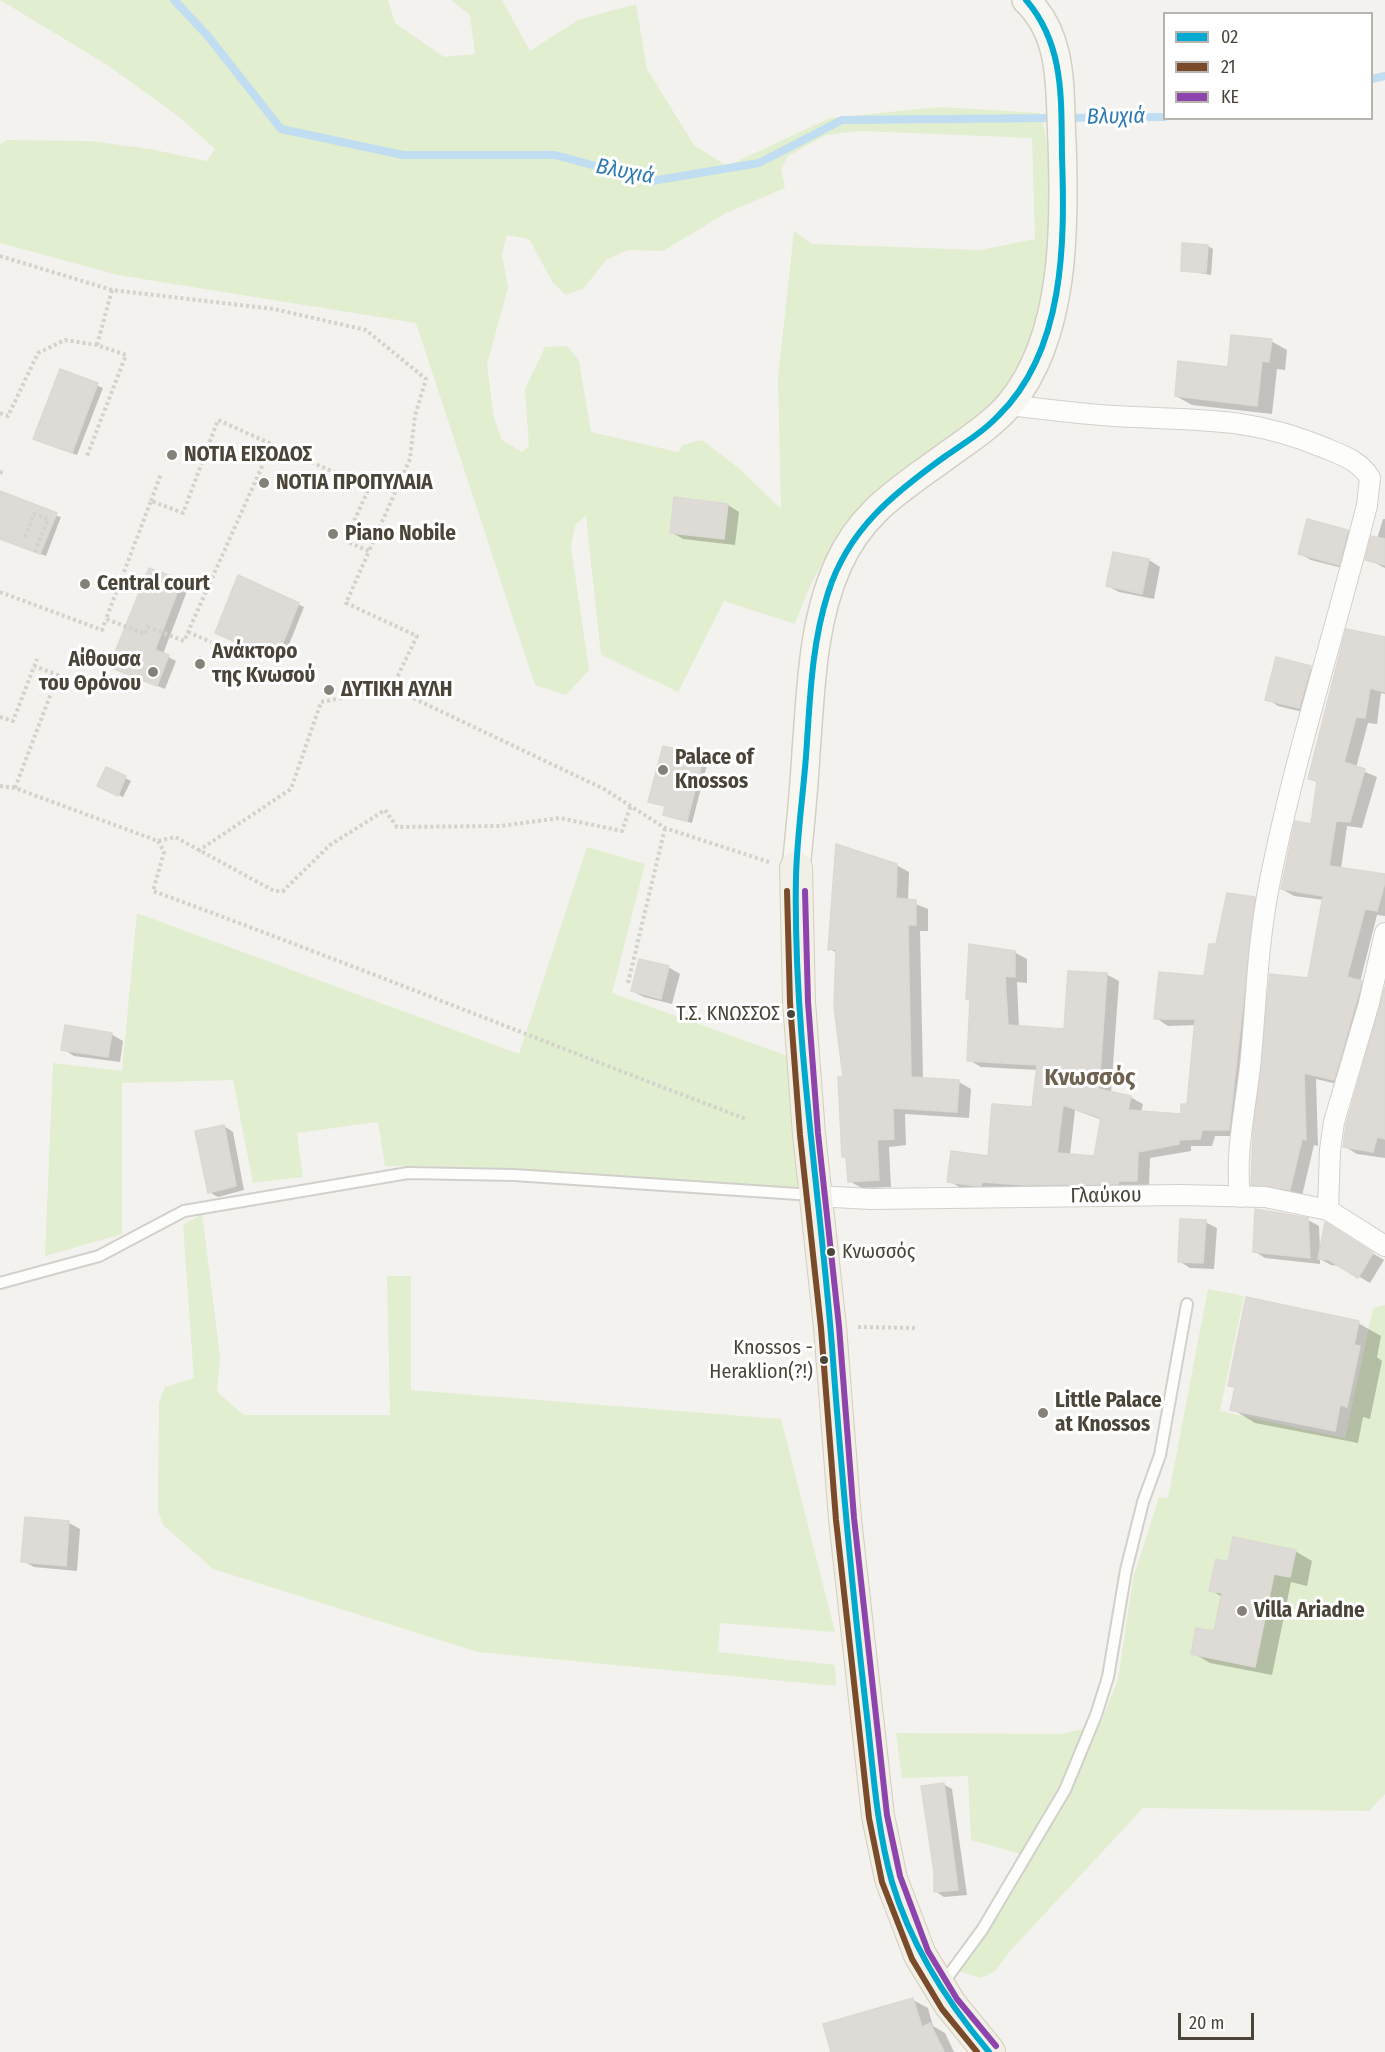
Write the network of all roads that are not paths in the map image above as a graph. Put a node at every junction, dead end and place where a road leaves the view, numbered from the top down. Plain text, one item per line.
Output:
1 (1026, 0) edge
2 (1009, 405) junction
3 (796, 868) joint
4 (1385, 933) edge
5 (816, 1196) junction
6 (1240, 1197) junction
7 (1329, 1210) junction
8 (1385, 1246) edge
9 (0, 1283) edge
10 (1187, 1304) dead end
11 (940, 1989) junction
12 (988, 2052) edge

1 - 2 main road
2 - 3 main road
2 - 6 street
3 - 5 main road
4 - 7 street
5 - 6 street, Γλαύκου
5 - 9 lane
5 - 11 main road
6 - 7 street, Γλαύκου
7 - 8 street, Γλαύκου
10 - 11 lane
11 - 12 main road

